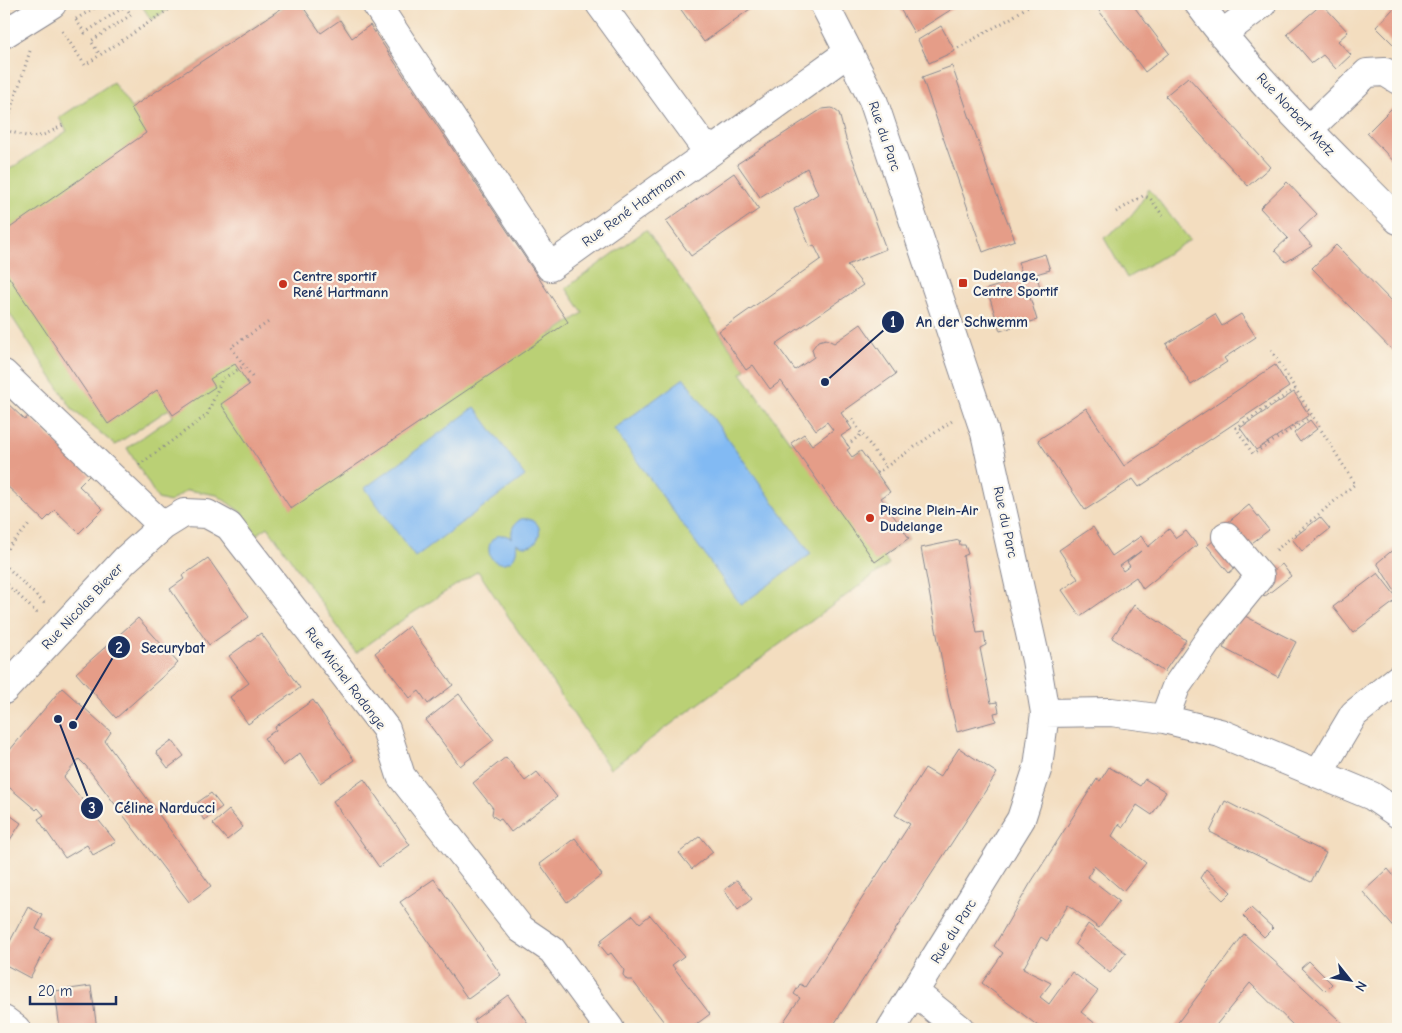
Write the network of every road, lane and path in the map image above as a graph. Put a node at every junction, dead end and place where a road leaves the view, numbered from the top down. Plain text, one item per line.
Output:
1 (101, 4) edge
2 (177, 4) edge
3 (376, 4) edge
4 (600, 4) edge
5 (1030, 4) edge
6 (1200, 4) edge
7 (1262, 4) edge
8 (830, 6) edge
9 (60, 14) edge
10 (76, 20) junction
11 (4, 34) edge
12 (53, 34) dead end
13 (1222, 34) junction
14 (958, 48) dead end
15 (31, 49) dead end
16 (849, 52) junction
17 (100, 55) junction
18 (1398, 80) edge
19 (63, 124) dead end
20 (1309, 129) junction
21 (5, 131) edge
22 (716, 148) junction
23 (1116, 212) dead end
24 (1163, 216) dead end
25 (1398, 220) edge
26 (270, 321) dead end
27 (1271, 350) dead end
28 (244, 366) junction
29 (4, 374) edge
30 (252, 377) dead end
31 (1295, 389) junction
32 (976, 405) junction
33 (1312, 416) junction
34 (848, 422) dead end
35 (862, 434) junction
36 (847, 444) dead end
37 (138, 466) dead end
38 (886, 467) junction
39 (877, 473) dead end
40 (30, 524) dead end
41 (163, 526) junction
42 (1226, 536) dead end
43 (4, 552) edge
44 (4, 564) edge
45 (1254, 569) junction
46 (4, 582) edge
47 (51, 610) dead end
48 (43, 619) dead end
49 (1398, 679) edge
50 (4, 690) edge
51 (1045, 713) junction
52 (1164, 719) junction
53 (1319, 773) junction
54 (1398, 814) edge
55 (914, 992) junction
56 (4, 1020) edge
57 (16, 1029) edge
58 (610, 1029) edge
59 (891, 1029) edge
60 (960, 1029) edge

1 - 10 path
2 - 17 path
3 - 22 street, Rue René Hartmann
4 - 22 street
5 - 14 path
6 - 13 street, Rue Norbert Metz
7 - 13 street
8 - 16 street, Rue du Parc
9 - 10 path
9 - 11 street
10 - 17 path
12 - 17 path
13 - 20 street, Rue Norbert Metz
15 - 21 path
16 - 22 street, Rue René Hartmann
16 - 32 street, Rue du Parc
18 - 20 street
19 - 21 path
20 - 25 street, Rue Norbert Metz
23 - 24 path
26 - 28 path
27 - 31 path
28 - 30 path
28 - 37 path
29 - 41 street
31 - 33 path
31 - 33 path
32 - 38 path
32 - 51 street, Rue du Parc
33 - 45 path
34 - 35 path
35 - 36 path
35 - 38 path
38 - 39 path
40 - 43 path
41 - 50 street, Rue Nicolas Biever
41 - 58 street, Rue Michel Rodange
42 - 45 street
44 - 47 path
45 - 52 street
46 - 48 path
49 - 53 street
51 - 52 street
51 - 55 street, Rue du Parc
52 - 53 street
53 - 54 street
55 - 59 street, Rue du Parc
55 - 60 street
56 - 57 street

